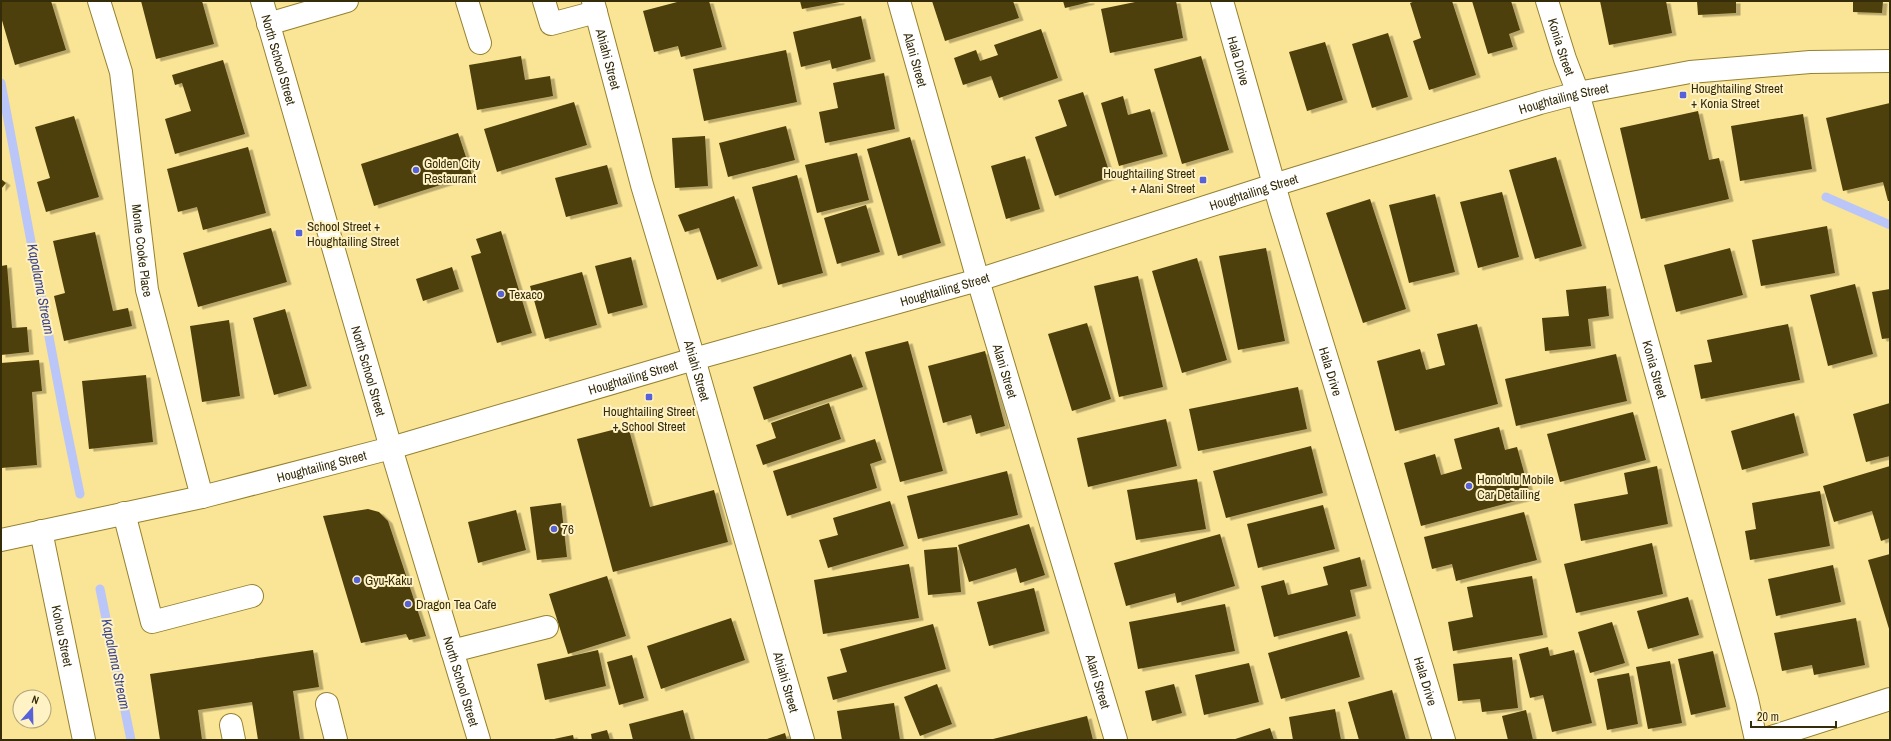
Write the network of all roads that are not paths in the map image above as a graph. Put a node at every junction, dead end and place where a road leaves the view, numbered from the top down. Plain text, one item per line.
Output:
1 (99, 1) edge
2 (262, 1) edge
3 (347, 1) edge
4 (467, 1) edge
5 (544, 1) edge
6 (899, 1) edge
7 (1222, 1) edge
8 (1547, 1) edge
9 (594, 6) edge
10 (268, 24) junction
11 (480, 44) dead end
12 (1890, 61) edge
13 (1578, 93) junction
14 (1274, 185) junction
15 (978, 280) junction
16 (694, 359) junction
17 (390, 448) junction
18 (202, 496) junction
19 (124, 513) junction
20 (41, 531) junction
21 (1, 540) edge
22 (252, 596) dead end
23 (547, 627) dead end
24 (452, 651) junction
25 (1890, 699) edge
26 (327, 704) dead end
27 (475, 738) edge
28 (84, 740) edge
29 (336, 740) edge
30 (803, 740) edge
31 (1116, 740) edge
32 (1444, 740) edge
33 (1756, 740) edge
34 (1762, 740) edge

1 - 18 street, Monte Cooke Place
2 - 10 street, North School Street
3 - 10 street
4 - 11 street
5 - 9 street
6 - 15 street, Alani Street
7 - 14 street, Hala Drive
8 - 13 street, Konia Street
9 - 16 street, Ahiahi Street
10 - 17 street, North School Street
12 - 13 street, Houghtailing Street
13 - 14 street, Houghtailing Street
13 - 33 street, Konia Street
14 - 15 street, Houghtailing Street
14 - 32 street, Hala Drive
15 - 16 street, Houghtailing Street
15 - 31 street, Alani Street
16 - 17 street, Houghtailing Street
16 - 30 street, Ahiahi Street
17 - 18 street, Houghtailing Street
17 - 24 street, North School Street
18 - 19 street, Houghtailing Street
19 - 20 street, Houghtailing Street
19 - 22 street
20 - 21 street, Houghtailing Street
20 - 28 street, Kohou Street
23 - 24 street
24 - 27 street, North School Street
25 - 34 street
26 - 29 street

